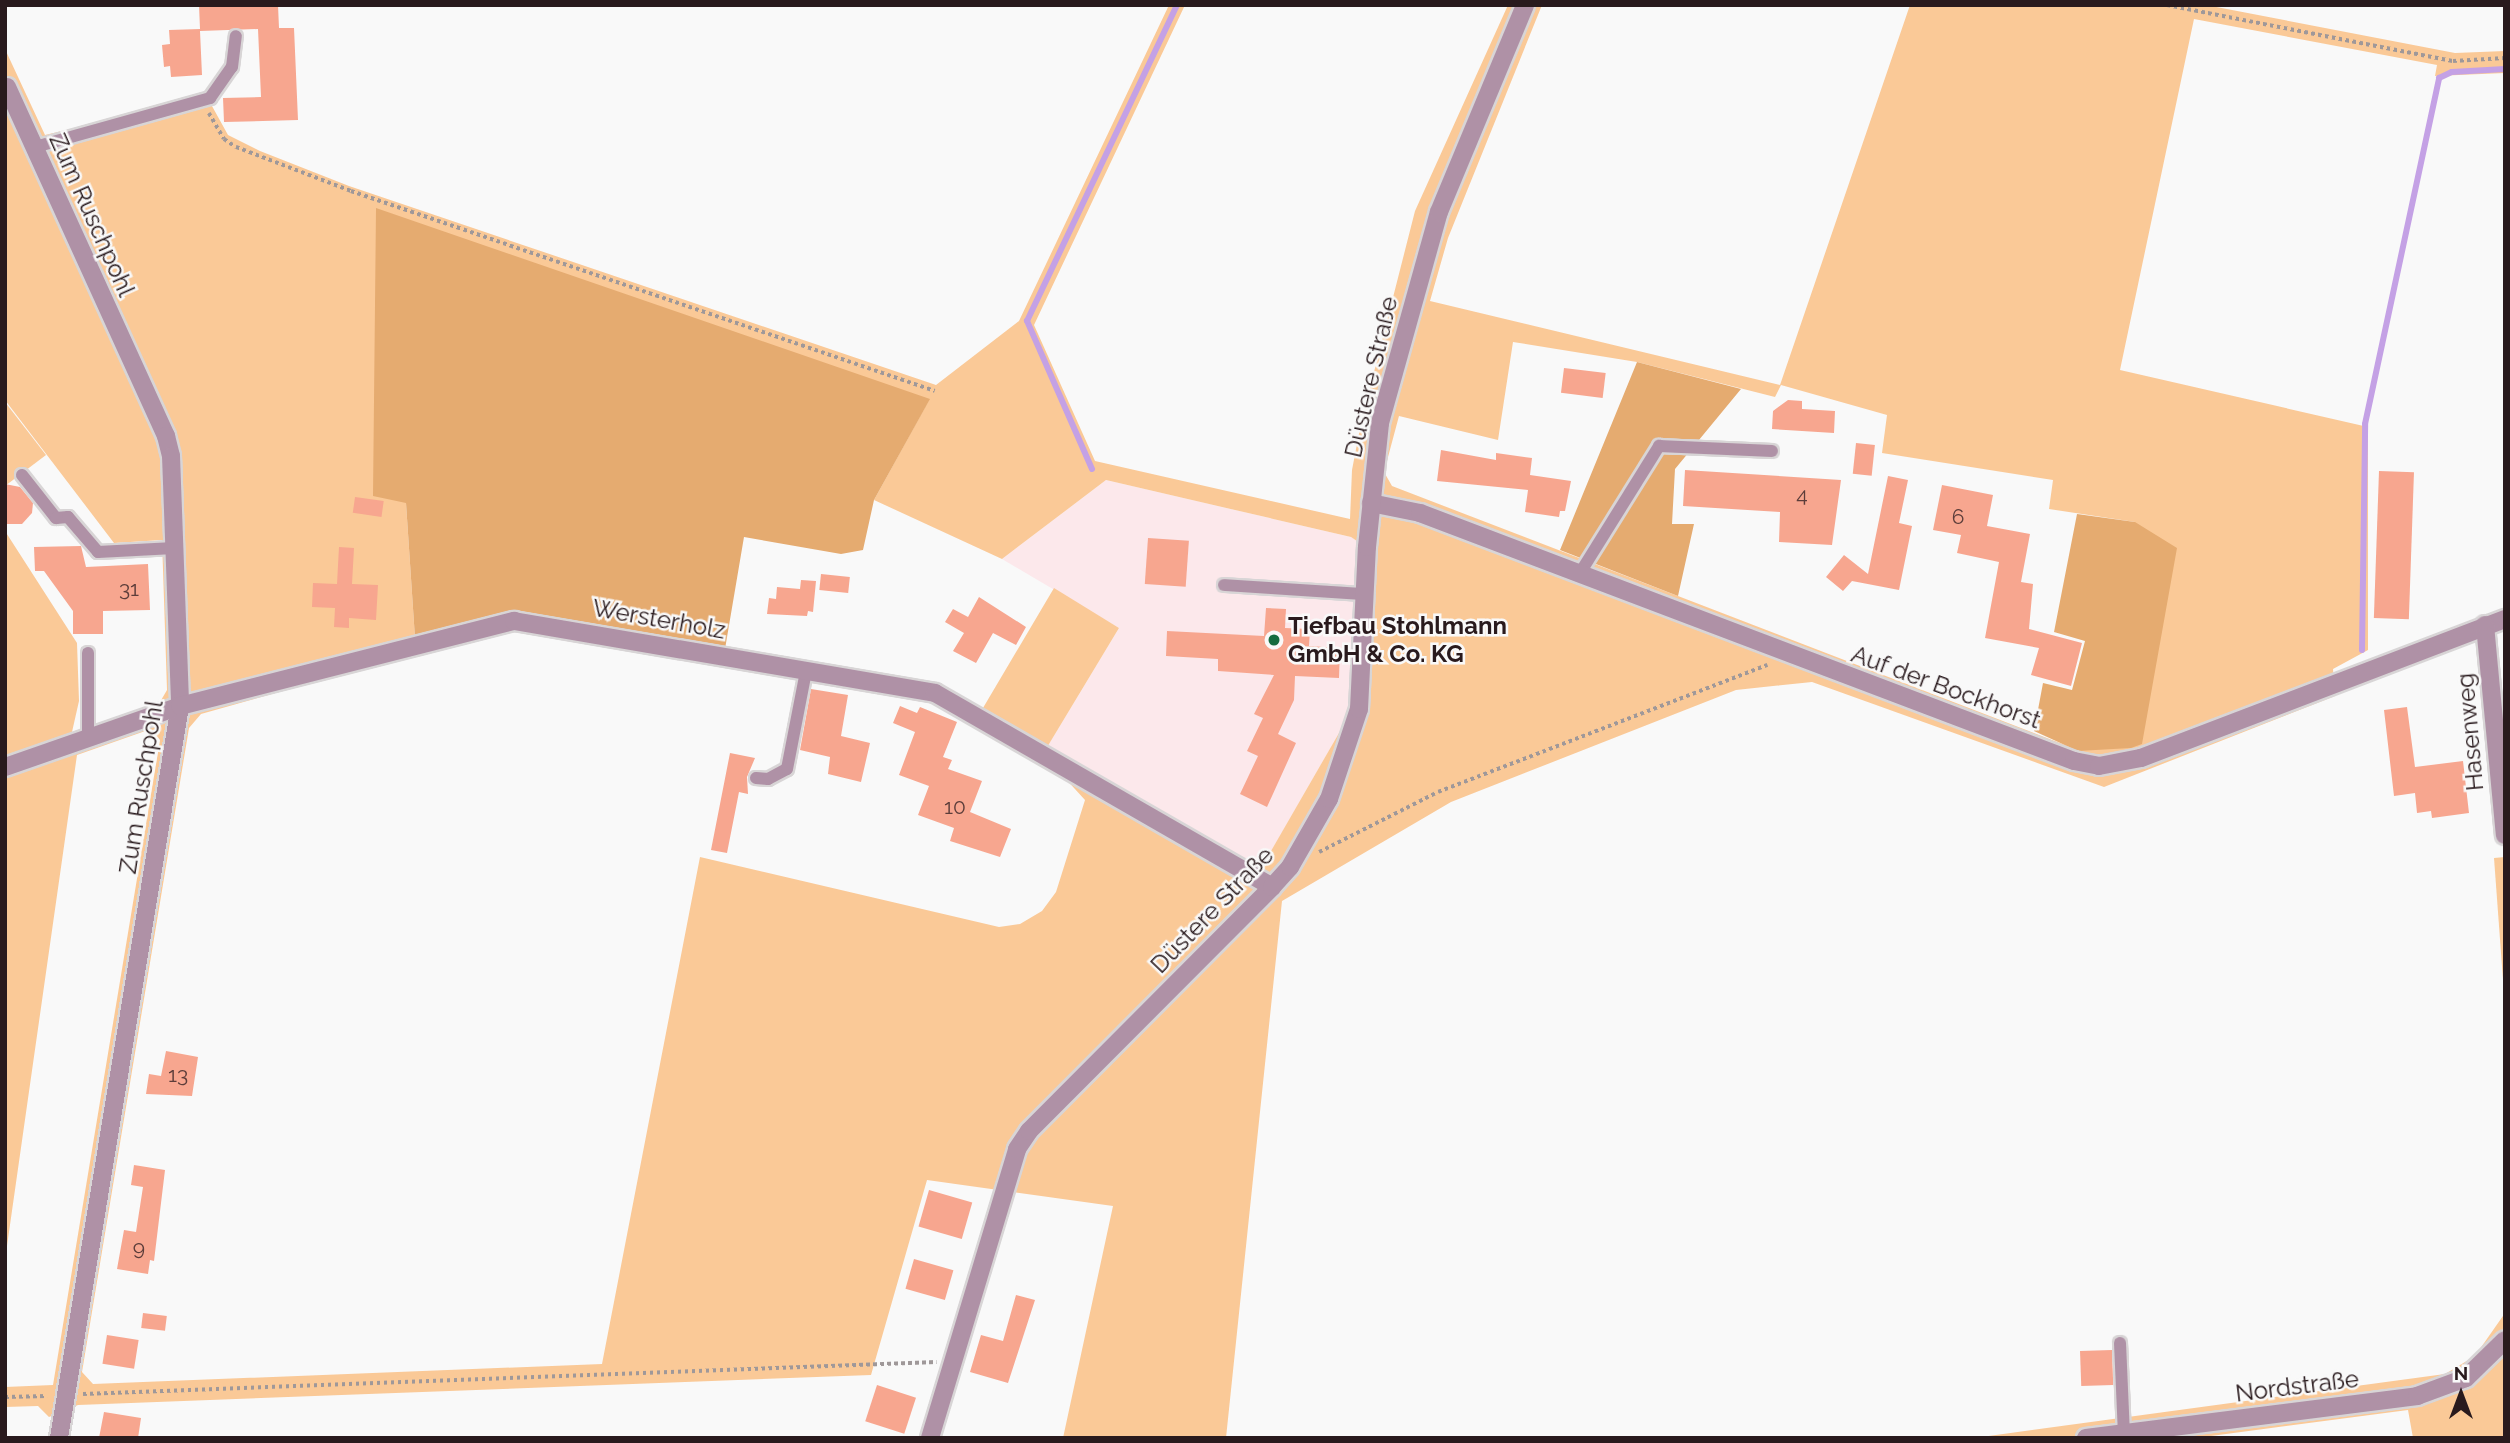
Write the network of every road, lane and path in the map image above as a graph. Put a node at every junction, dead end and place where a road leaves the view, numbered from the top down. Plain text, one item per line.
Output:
1 (1525, 5) edge
2 (2166, 5) edge
3 (236, 36) dead end
4 (2505, 58) edge
5 (7, 87) edge
6 (202, 102) junction
7 (35, 147) junction
8 (935, 391) dead end
9 (1772, 451) dead end
10 (22, 475) dead end
11 (1371, 503) junction
12 (174, 548) junction
13 (1580, 573) junction
14 (1224, 585) dead end
15 (1364, 594) junction
16 (2505, 619) edge
17 (2485, 625) junction
18 (88, 653) dead end
19 (1796, 656) junction
20 (806, 671) junction
21 (180, 706) junction
22 (88, 739) junction
23 (5, 767) edge
24 (755, 778) dead end
25 (2505, 835) edge
26 (1290, 867) junction
27 (1272, 887) junction
28 (2120, 1343) dead end
29 (2503, 1346) edge
30 (952, 1362) junction
31 (66, 1395) junction
32 (5, 1397) edge
33 (2124, 1433) junction
34 (59, 1438) edge
35 (930, 1438) edge
36 (2086, 1438) edge

1 - 11 street, Düstere Straße
2 - 4 path
3 - 6 lane
5 - 7 street, Zum Ruschpohl
6 - 7 lane
6 - 8 path
7 - 12 street, Zum Ruschpohl
9 - 13 lane
10 - 12 lane
11 - 13 street, Auf der Bockhorst
11 - 15 street, Düstere Straße
12 - 21 street, Zum Ruschpohl
13 - 19 street, Auf der Bockhorst
14 - 15 lane
15 - 26 street, Düstere Straße
16 - 17 street, Auf der Bockhorst
17 - 19 street, Auf der Bockhorst
17 - 25 street, Hasenweg
18 - 22 lane
19 - 26 path
20 - 21 street, Wersterholz
20 - 24 lane
20 - 27 street, Wersterholz
21 - 22 street, Wersterholz
21 - 31 street, Zum Ruschpohl
22 - 23 street, Wersterholz
26 - 27 street, Düstere Straße
27 - 30 street, Düstere Straße
28 - 33 lane
29 - 33 street, Nordstraße
30 - 31 path
30 - 35 street, Düstere Straße
31 - 32 path
31 - 34 street, Zum Ruschpohl
33 - 36 street, Nordstraße

